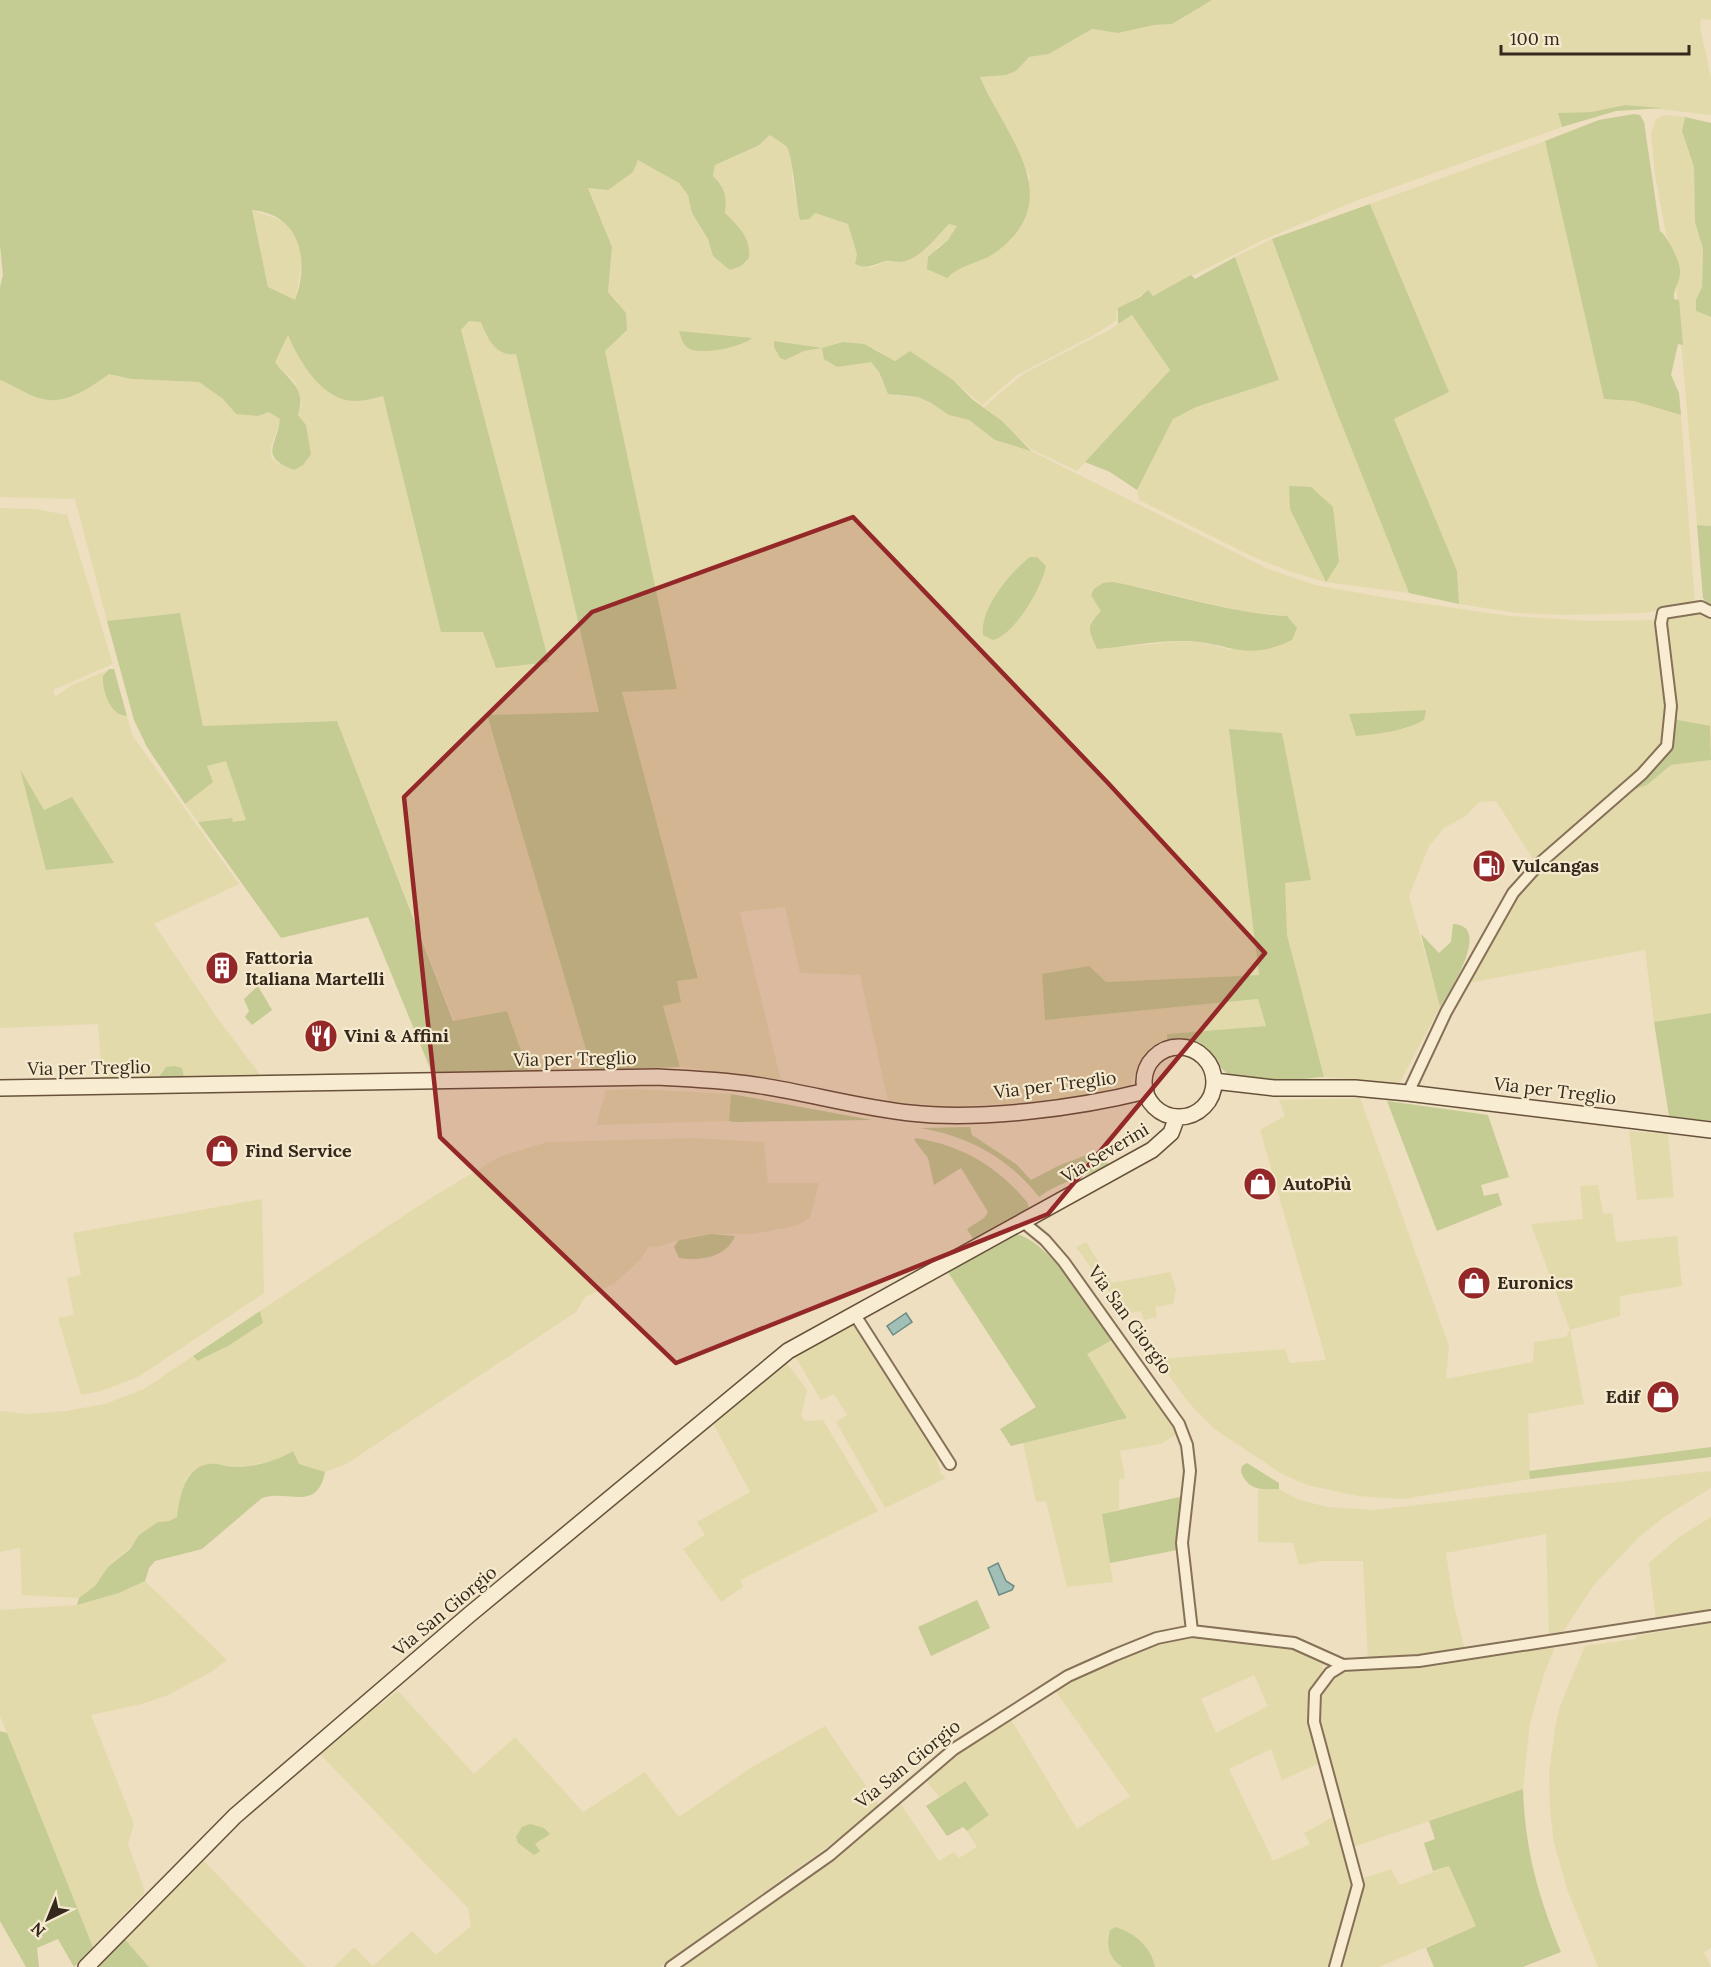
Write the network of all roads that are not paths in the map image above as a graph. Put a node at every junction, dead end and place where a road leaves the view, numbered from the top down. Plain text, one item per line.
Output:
1 (1711, 612) edge
2 (1214, 1081) junction
3 (0, 1088) edge
4 (1146, 1091) junction
5 (1408, 1093) junction
6 (1177, 1117) junction
7 (1711, 1130) edge
8 (1042, 1212) joint
9 (1023, 1222) junction
10 (855, 1315) junction
11 (950, 1464) dead end
12 (1711, 1616) edge
13 (1192, 1631) junction
14 (1343, 1665) junction
15 (86, 1967) edge
16 (671, 1967) edge
17 (1335, 1967) edge

1 - 5 street
2 - 4 main road
2 - 5 main road, Via per Treglio
2 - 6 main road
3 - 4 main road, Via per Treglio
4 - 6 main road
5 - 7 main road, Via per Treglio
6 - 8 main road, Via Severini
8 - 9 main road, Via San Giorgio
9 - 10 main road, Via San Giorgio
9 - 13 street, Via San Giorgio
10 - 11 street
10 - 15 main road, Via San Giorgio
12 - 14 street
13 - 14 street, Via San Giorgio
13 - 16 street, Via San Giorgio
14 - 17 street

